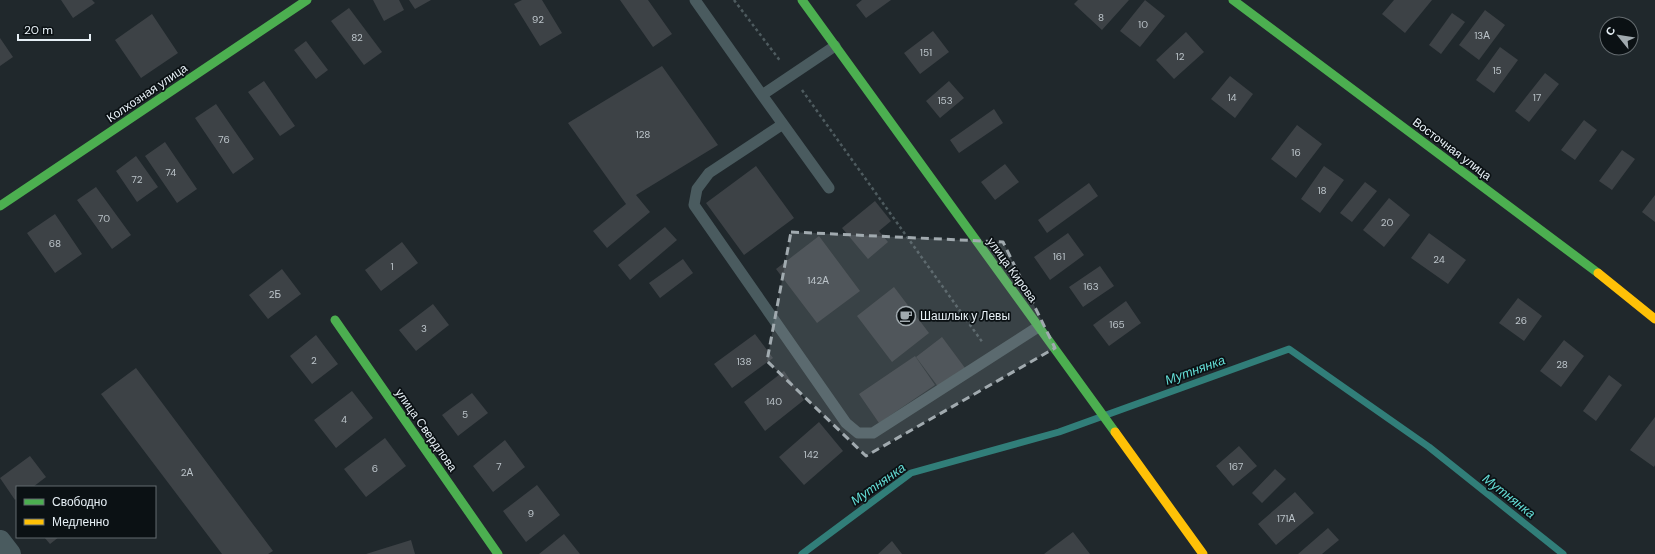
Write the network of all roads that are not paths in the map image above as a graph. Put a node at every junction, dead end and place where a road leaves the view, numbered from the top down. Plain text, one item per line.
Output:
1 (307, 0) edge
2 (695, 0) edge
3 (802, 0) edge
4 (1233, 0) edge
5 (835, 46) junction
6 (762, 95) junction
7 (783, 124) junction
8 (829, 188) dead end
9 (0, 206) edge
10 (1655, 319) edge
11 (335, 320) dead end
12 (1038, 327) junction
13 (0, 541) edge
14 (10, 554) edge
15 (498, 554) edge
16 (1203, 554) edge

1 - 9 street, Колхозная улица
2 - 6 lane
3 - 5 street, улица Кирова
4 - 10 street, Восточная улица
5 - 6 lane
5 - 12 street, улица Кирова
6 - 7 lane
7 - 8 lane
7 - 12 lane
11 - 15 street, улица Свердлова
12 - 16 street, улица Кирова
13 - 14 street

